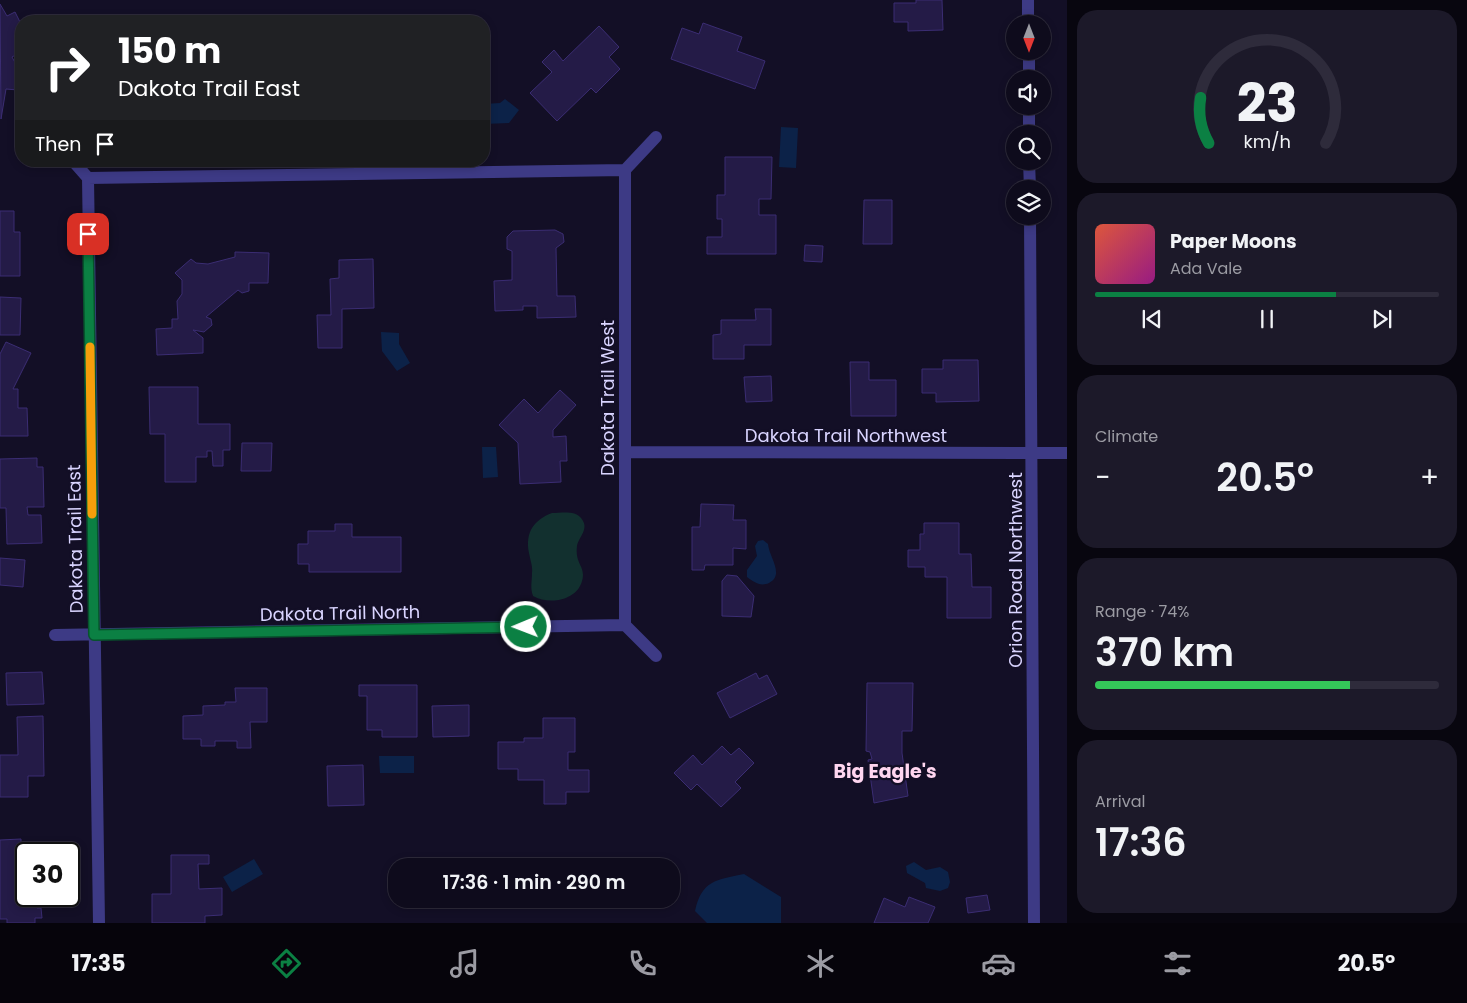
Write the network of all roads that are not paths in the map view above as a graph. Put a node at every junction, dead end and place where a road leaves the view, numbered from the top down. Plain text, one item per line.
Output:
1 (1028, 0) edge
2 (1028, 15) edge
3 (656, 138) dead end
4 (78, 167) edge
5 (625, 170) junction
6 (88, 178) junction
7 (1030, 225) edge
8 (625, 452) junction
9 (1032, 453) junction
10 (1067, 453) edge
11 (625, 625) junction
12 (55, 635) dead end
13 (94, 635) junction
14 (656, 656) dead end
15 (100, 923) edge
16 (1034, 923) edge

1 - 2 street
3 - 5 street
4 - 6 street
5 - 6 street
5 - 8 street, Dakota Trail West
6 - 13 street, Dakota Trail East
7 - 9 street, Orion Road Northwest
8 - 9 street, Dakota Trail Northwest
8 - 11 street, Dakota Trail West
9 - 10 street, Dakota Trail Northwest
9 - 16 street, Orion Road Northwest
11 - 13 street, Dakota Trail North
11 - 14 street
12 - 13 street, Dakota Trail North
13 - 15 street, Dakota Trail East

